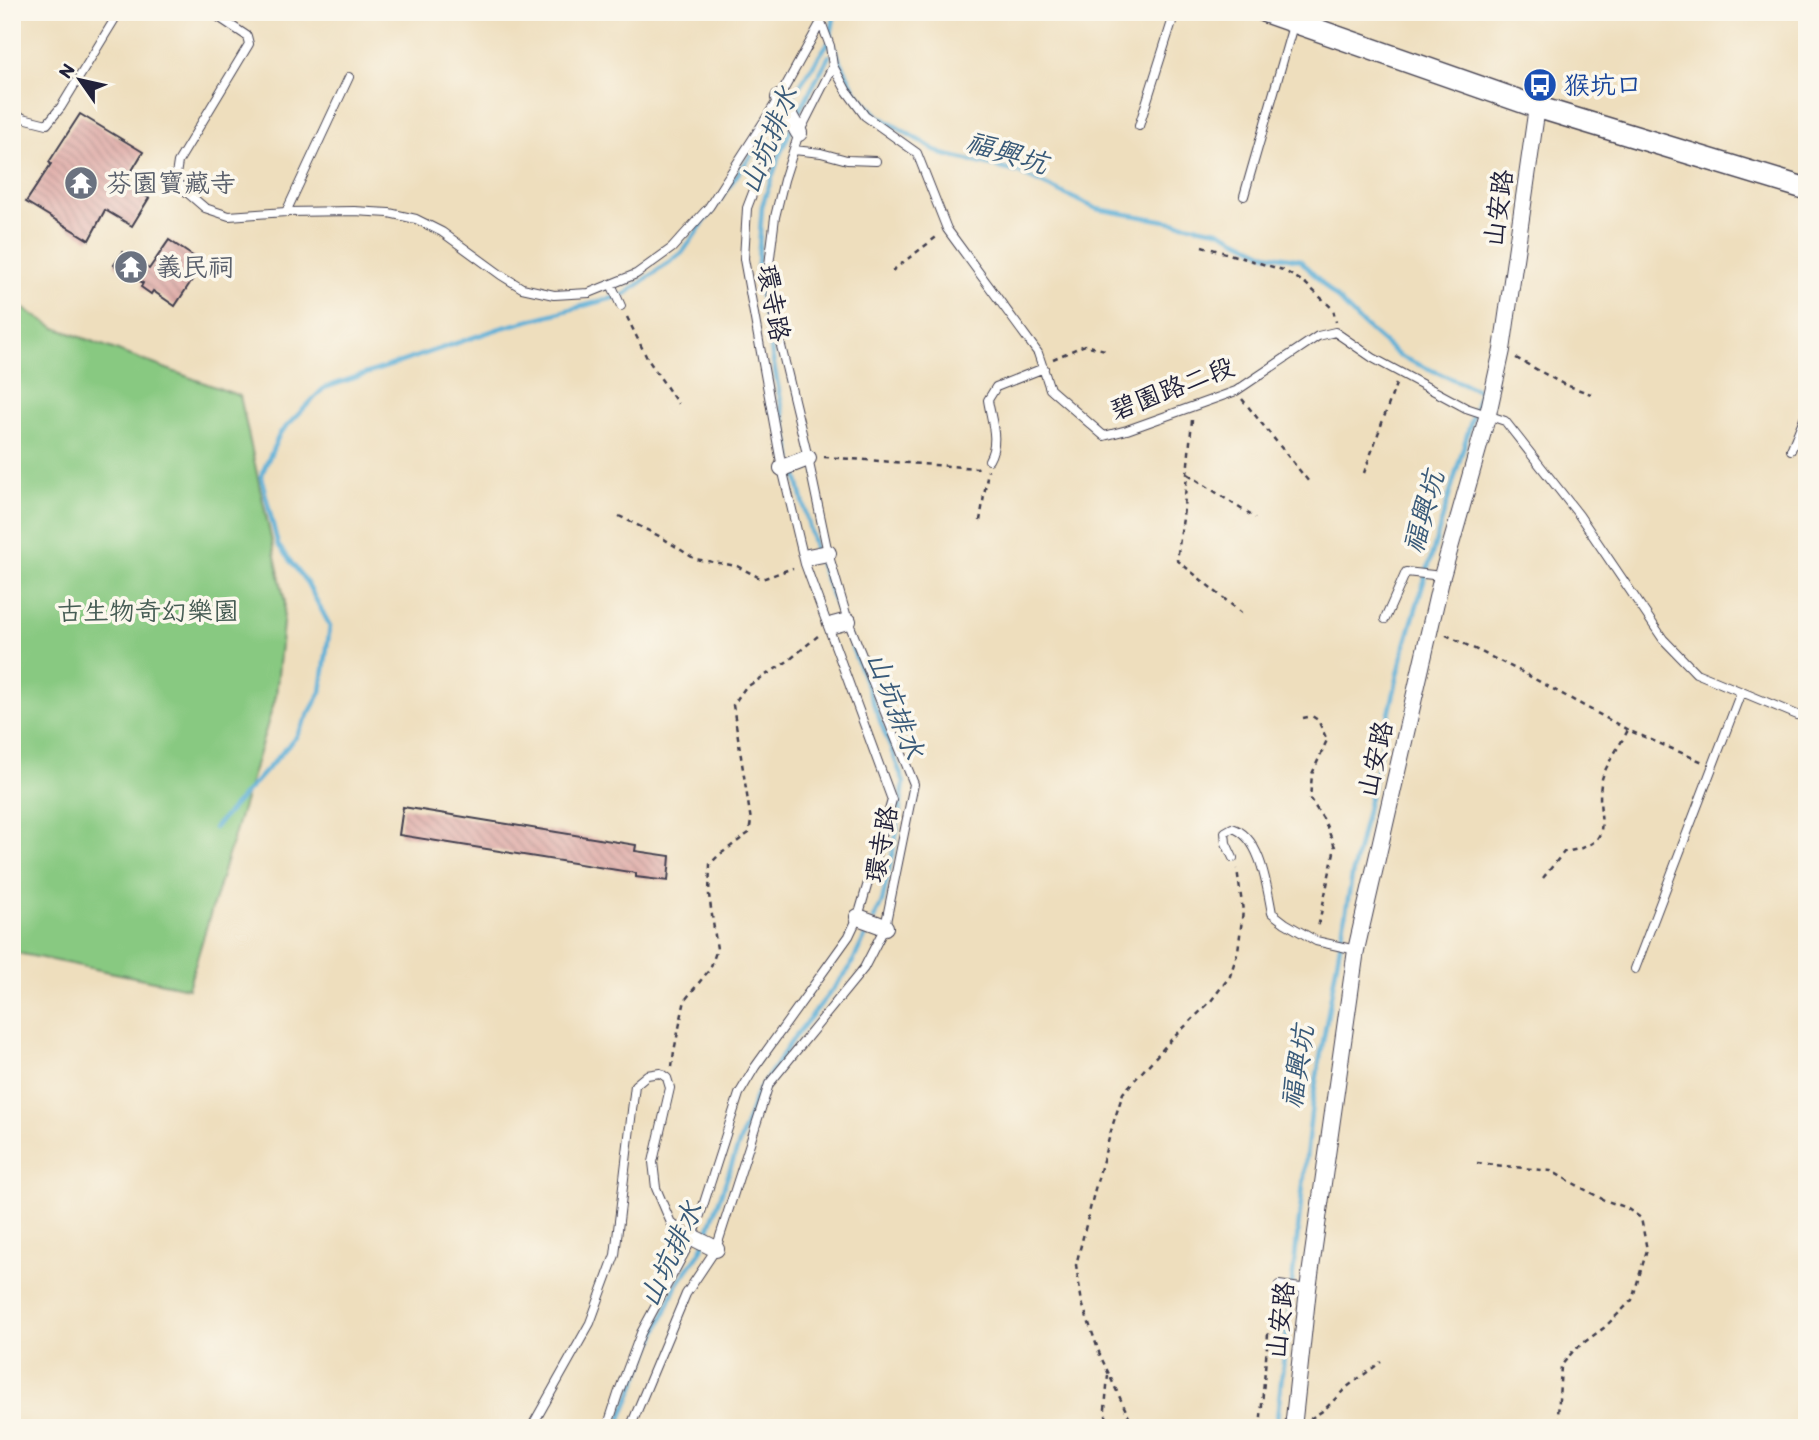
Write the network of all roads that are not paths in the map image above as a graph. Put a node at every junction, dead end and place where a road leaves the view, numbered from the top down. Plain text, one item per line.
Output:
1 (119, 12) edge
2 (211, 12) edge
3 (824, 12) edge
4 (1175, 12) edge
5 (1266, 12) edge
6 (821, 22) junction
7 (1294, 22) junction
8 (833, 66) junction
9 (349, 77) dead end
10 (779, 98) junction
11 (1536, 107) junction
12 (12, 111) edge
13 (787, 114) junction
14 (1139, 126) dead end
15 (799, 133) junction
16 (794, 150) junction
17 (876, 161) dead end
18 (1807, 189) edge
19 (1244, 196) dead end
20 (286, 212) junction
21 (611, 284) junction
22 (621, 306) road end
23 (1044, 368) junction
24 (1807, 411) edge
25 (1488, 414) junction
26 (1791, 450) dead end
27 (989, 460) road end
28 (793, 464) junction
29 (815, 557) junction
30 (1442, 576) junction
31 (1385, 619) dead end
32 (839, 623) junction
33 (1741, 692) junction
34 (1807, 719) edge
35 (1233, 858) road end
36 (873, 923) junction
37 (1356, 950) junction
38 (1635, 970) dead end
39 (704, 1243) junction
40 (1279, 1284) road end
41 (1308, 1289) junction
42 (531, 1428) edge
43 (607, 1428) edge
44 (630, 1428) edge
45 (1293, 1428) edge

1 - 12 lane
2 - 20 lane
3 - 6 lane
4 - 14 lane
5 - 7 street
6 - 8 lane, 碧園路二段
6 - 10 lane
7 - 11 street
7 - 19 lane
8 - 15 lane, 環寺路
8 - 23 lane, 碧園路二段
9 - 20 lane
10 - 13 street
10 - 21 lane
11 - 18 street
11 - 25 street, 山安路
13 - 15 street
13 - 28 lane, 環寺路
15 - 16 lane, 環寺路
16 - 17 lane
16 - 28 lane, 環寺路
20 - 21 lane
21 - 22 lane
23 - 25 lane, 碧園路二段
23 - 27 lane
24 - 26 lane
25 - 30 street, 山安路
25 - 33 lane
28 - 29 lane, 環寺路
28 - 29 lane, 環寺路
29 - 32 lane, 環寺路
29 - 32 lane, 環寺路
30 - 31 lane
30 - 37 street, 山安路
32 - 36 lane, 環寺路
32 - 36 lane, 環寺路
33 - 34 lane
33 - 38 lane
35 - 37 lane
36 - 39 lane, 環寺路
36 - 39 lane, 環寺路
37 - 41 street, 山安路
39 - 42 lane
39 - 43 lane, 環寺路
39 - 44 lane, 環寺路
40 - 41 lane
41 - 45 street, 山安路

